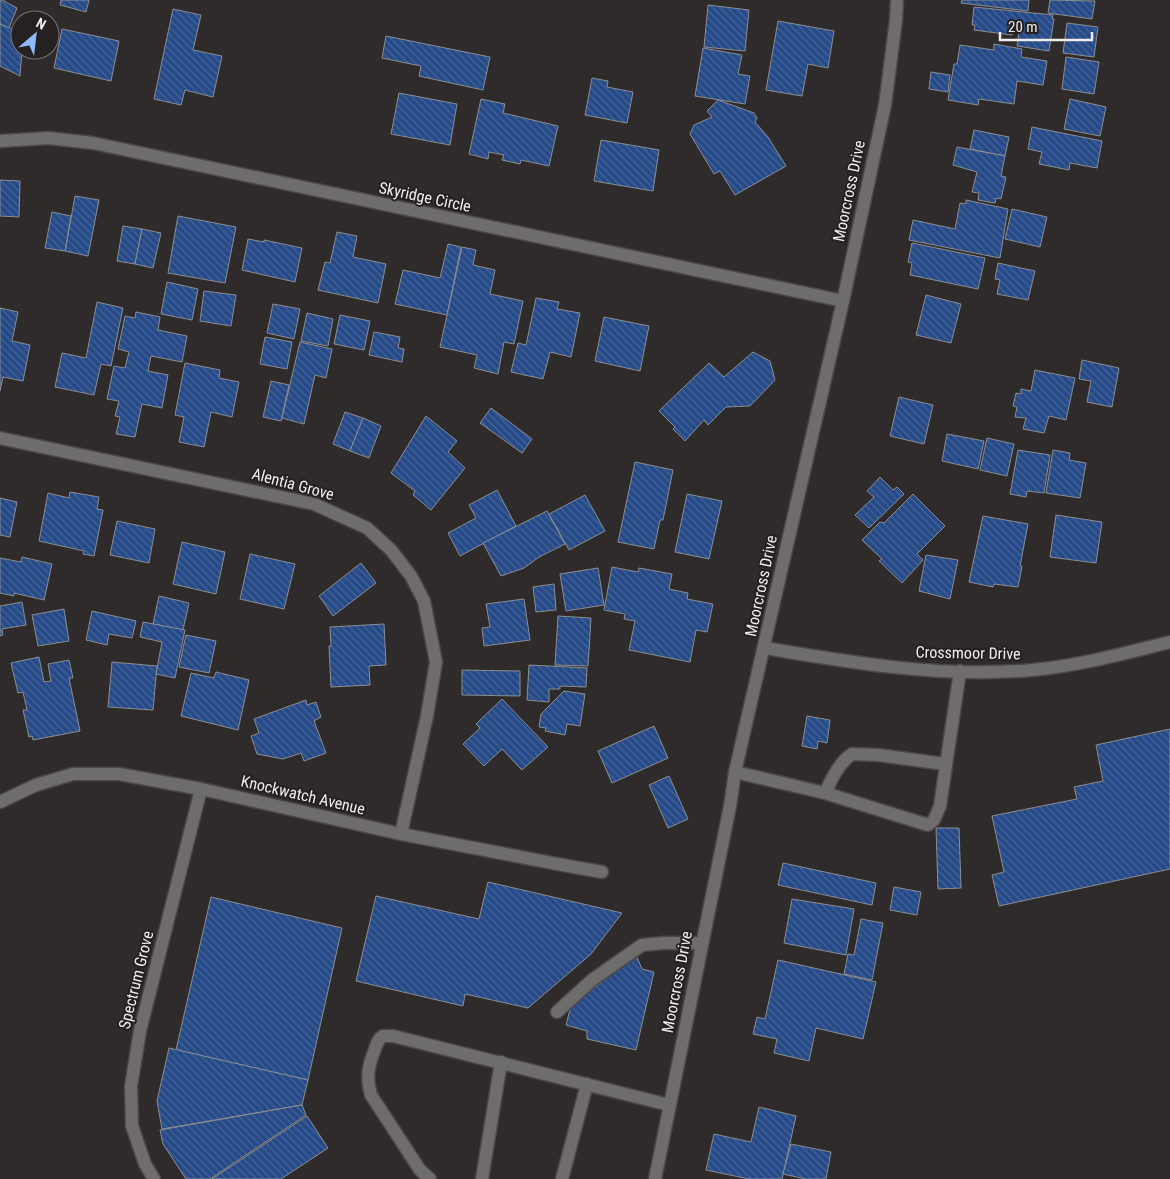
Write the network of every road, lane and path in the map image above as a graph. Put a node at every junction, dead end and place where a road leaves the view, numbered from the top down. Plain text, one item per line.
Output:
1 (898, 0) edge
2 (0, 141) edge
3 (843, 301) junction
4 (0, 438) edge
5 (1170, 642) edge
6 (765, 648) junction
7 (960, 671) junction
8 (945, 764) junction
9 (735, 772) junction
10 (201, 789) junction
11 (825, 793) junction
12 (0, 802) edge
13 (401, 834) junction
14 (602, 872) dead end
15 (701, 943) junction
16 (557, 1012) dead end
17 (501, 1062) junction
18 (587, 1084) junction
19 (669, 1105) junction
20 (154, 1179) edge
21 (430, 1179) edge
22 (482, 1179) edge
23 (562, 1179) edge
24 (655, 1179) edge

1 - 3 street, Moorcross Drive
2 - 3 street, Skyridge Circle
3 - 6 street, Moorcross Drive
4 - 13 street, Alentia Grove
5 - 7 street, Crossmoor Drive
6 - 7 street, Crossmoor Drive
6 - 9 street, Moorcross Drive
7 - 8 street
8 - 11 street
8 - 11 street
9 - 11 street
9 - 15 street, Moorcross Drive
10 - 12 street, Knockwatch Avenue
10 - 13 street, Knockwatch Avenue
10 - 20 street, Spectrum Grove
13 - 14 street, Knockwatch Avenue
15 - 16 street
15 - 19 street, Moorcross Drive
17 - 18 street
17 - 21 street
17 - 22 street
18 - 19 street
18 - 23 street
19 - 24 street, Moorcross Drive

